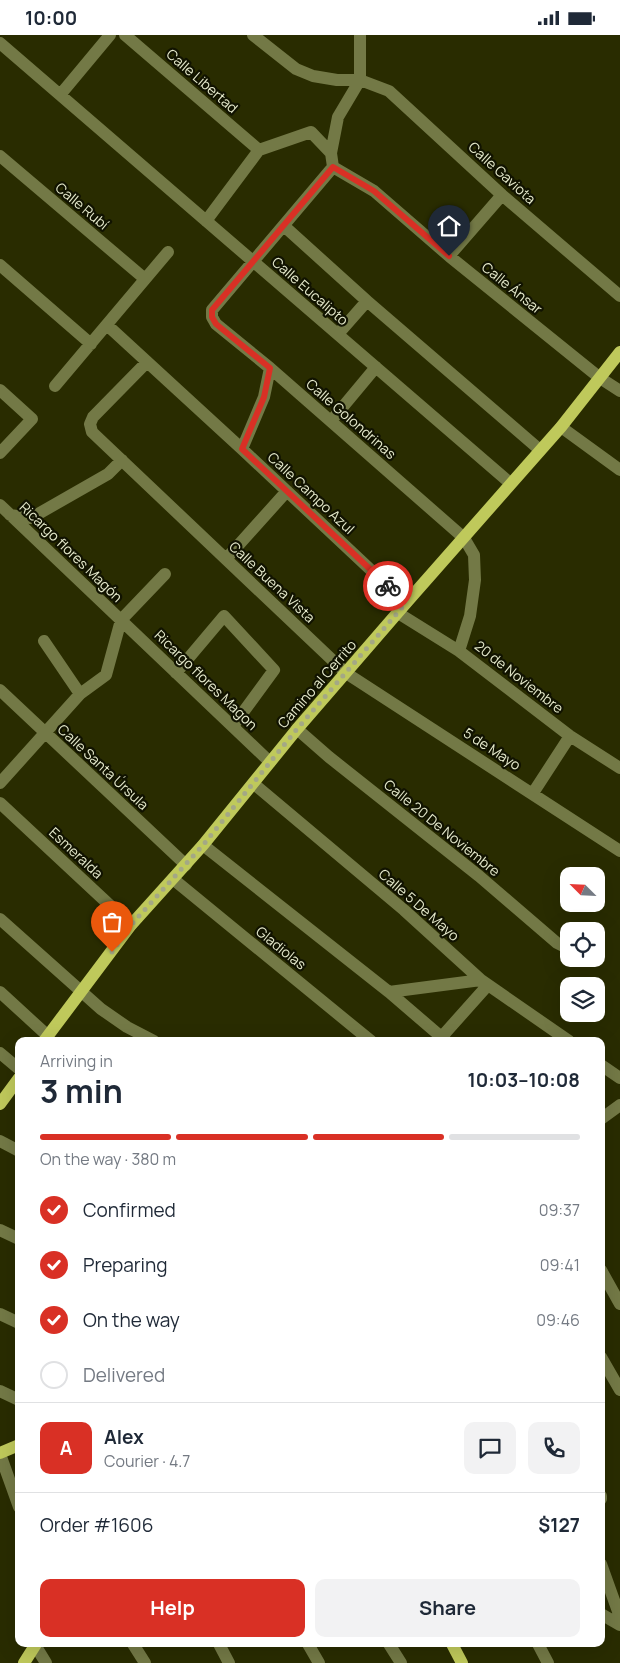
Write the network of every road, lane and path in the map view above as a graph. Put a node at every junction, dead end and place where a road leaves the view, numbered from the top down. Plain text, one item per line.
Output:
1 (110, 35) edge
2 (125, 35) edge
3 (253, 35) edge
4 (360, 35) edge
5 (0, 43) edge
6 (360, 80) junction
7 (60, 95) junction
8 (259, 150) junction
9 (331, 153) junction
10 (0, 156) edge
11 (333, 167) junction
12 (502, 195) junction
13 (206, 221) junction
14 (284, 226) junction
15 (168, 252) dead end
16 (449, 256) junction
17 (252, 261) junction
18 (0, 265) edge
19 (145, 279) junction
20 (620, 296) edge
21 (367, 301) junction
22 (107, 325) junction
23 (338, 334) junction
24 (91, 344) junction
25 (620, 352) edge
26 (148, 362) junction
27 (376, 367) junction
28 (270, 368) junction
29 (600, 378) junction
30 (55, 386) dead end
31 (0, 390) edge
32 (620, 391) edge
33 (331, 421) junction
34 (561, 427) junction
35 (242, 449) junction
36 (540, 450) junction
37 (0, 453) edge
38 (122, 461) junction
39 (620, 470) edge
40 (510, 483) junction
41 (288, 491) junction
42 (0, 505) edge
43 (10, 515) junction
44 (464, 538) junction
45 (226, 559) junction
46 (165, 574) dead end
47 (406, 603) junction
48 (398, 613) junction
49 (121, 620) junction
50 (44, 641) dead end
51 (459, 651) junction
52 (176, 673) junction
53 (346, 673) junction
54 (0, 690) edge
55 (80, 694) junction
56 (233, 726) junction
57 (297, 729) junction
58 (46, 733) junction
59 (570, 737) junction
60 (270, 762) junction
61 (620, 768) edge
62 (0, 783) edge
63 (254, 784) junction
64 (533, 793) junction
65 (0, 803) edge
66 (203, 845) junction
67 (620, 851) edge
68 (186, 865) junction
69 (173, 879) junction
70 (0, 919) edge
71 (131, 925) junction
72 (560, 945) edge
73 (485, 983) junction
74 (0, 992) edge
75 (82, 992) junction
76 (389, 992) junction
77 (44, 1037) edge
78 (48, 1037) edge
79 (147, 1037) edge
80 (366, 1037) edge
81 (439, 1037) edge
82 (444, 1037) edge
83 (562, 1037) edge
84 (0, 1053) edge
85 (15, 1066) edge
86 (605, 1068) edge
87 (620, 1078) edge
88 (15, 1083) edge
89 (0, 1104) edge
90 (620, 1105) edge
91 (605, 1116) edge
92 (0, 1141) edge
93 (15, 1149) edge
94 (0, 1230) edge
95 (15, 1237) edge
96 (605, 1277) edge
97 (620, 1304) edge
98 (0, 1315) edge
99 (15, 1321) edge
100 (605, 1364) edge
101 (620, 1390) edge
102 (0, 1391) edge
103 (15, 1398) edge
104 (15, 1447) edge
105 (0, 1453) edge
106 (15, 1496) edge
107 (605, 1574) edge
108 (605, 1616) edge
109 (620, 1617) edge
110 (620, 1625) edge
111 (34, 1647) edge
112 (38, 1647) edge
113 (136, 1647) edge
114 (220, 1647) edge
115 (310, 1647) edge
116 (391, 1647) edge
117 (454, 1647) edge
118 (540, 1647) edge
119 (24, 1663) edge
120 (46, 1663) edge
121 (144, 1663) edge
122 (229, 1663) edge
123 (319, 1663) edge
124 (401, 1663) edge
125 (462, 1663) edge
126 (548, 1663) edge

1 - 7 street
2 - 8 street, Calle Libertad
3 - 6 street
4 - 6 street
5 - 7 street, Calle Eucalipto
6 - 9 street
6 - 12 street, Calle Gaviota
7 - 13 street, Calle Eucalipto
8 - 9 street
8 - 13 street
9 - 11 street
10 - 19 street, Calle Rubí
11 - 14 street
11 - 16 street, Calle Ánsar
12 - 16 street
12 - 20 street, Calle Gaviota
13 - 17 street, Calle Eucalipto
14 - 17 street
14 - 21 street
15 - 19 street
16 - 29 street, Calle Ánsar
17 - 23 street, Calle Eucalipto
17 - 28 street, Calle Golondrinas
18 - 24 street
19 - 22 street
21 - 23 street
21 - 36 street
22 - 24 street
22 - 26 street, Calle Campo Azul
23 - 27 street, Calle Eucalipto
24 - 30 street
25 - 29 main road, Camino al Cerrito
26 - 35 street, Calle Campo Azul
26 - 38 street, Calle Buena Vista
27 - 33 street
27 - 40 street, Calle Eucalipto
28 - 33 street, Calle Golondrinas
28 - 35 street
29 - 32 street, Calle Ánsar
29 - 34 main road, Camino al Cerrito
31 - 37 street
33 - 44 street, Calle Golondrinas
34 - 36 main road, Camino al Cerrito
34 - 39 street
35 - 41 street, Calle Campo Azul
36 - 40 main road, Camino al Cerrito
38 - 43 street
38 - 45 street, Calle Buena Vista
40 - 44 main road, Camino al Cerrito
41 - 45 street
41 - 47 street, Calle Campo Azul
42 - 43 street, Ricargo flores Magón
43 - 49 street, Ricargo flores Magón
44 - 47 main road, Camino al Cerrito
44 - 51 street
45 - 53 street, Calle Buena Vista
46 - 49 street
47 - 48 main road, Camino al Cerrito
48 - 51 street, 20 de Noviembre
48 - 53 main road, Camino al Cerrito
49 - 52 street, Ricargo flores Magon
49 - 55 street
50 - 55 street
51 - 59 street, 20 de Noviembre
52 - 56 street, Ricargo flores Magon
52 - 56 street
53 - 57 main road, Camino al Cerrito
53 - 64 street, 5 de Mayo
54 - 58 street, Calle Santa Úrsula
55 - 58 street
56 - 60 street, Ricargo flores Magon
57 - 60 main road, Camino al Cerrito
57 - 72 street, Calle 20 De Noviembre
58 - 62 street
58 - 68 street, Calle Santa Úrsula
59 - 61 street, 20 de Noviembre
59 - 64 street
60 - 63 main road, Camino al Cerrito
63 - 66 main road, Camino al Cerrito
63 - 73 street, Calle 5 De Mayo
64 - 67 street, 5 de Mayo
65 - 71 street, Esmeralda
66 - 68 main road, Camino al Cerrito
66 - 76 street
68 - 69 main road, Camino al Cerrito
69 - 71 main road, Camino al Cerrito
69 - 80 street, Gladiolas
70 - 75 street
71 - 75 main road, Camino al Cerrito
73 - 76 street
73 - 82 street
73 - 83 street, Calle 5 De Mayo
74 - 77 street
75 - 78 main road, Camino al Cerrito
75 - 79 street
76 - 81 street
84 - 85 street
86 - 87 street
88 - 89 main road
90 - 91 street
92 - 93 street
94 - 95 street
96 - 97 street
98 - 99 street
100 - 101 street
102 - 103 street
104 - 105 main road
105 - 106 street
107 - 109 street
108 - 110 street
111 - 119 main road
112 - 120 street
113 - 121 street
114 - 122 street
115 - 123 street
116 - 124 street
117 - 125 main road
118 - 126 street

